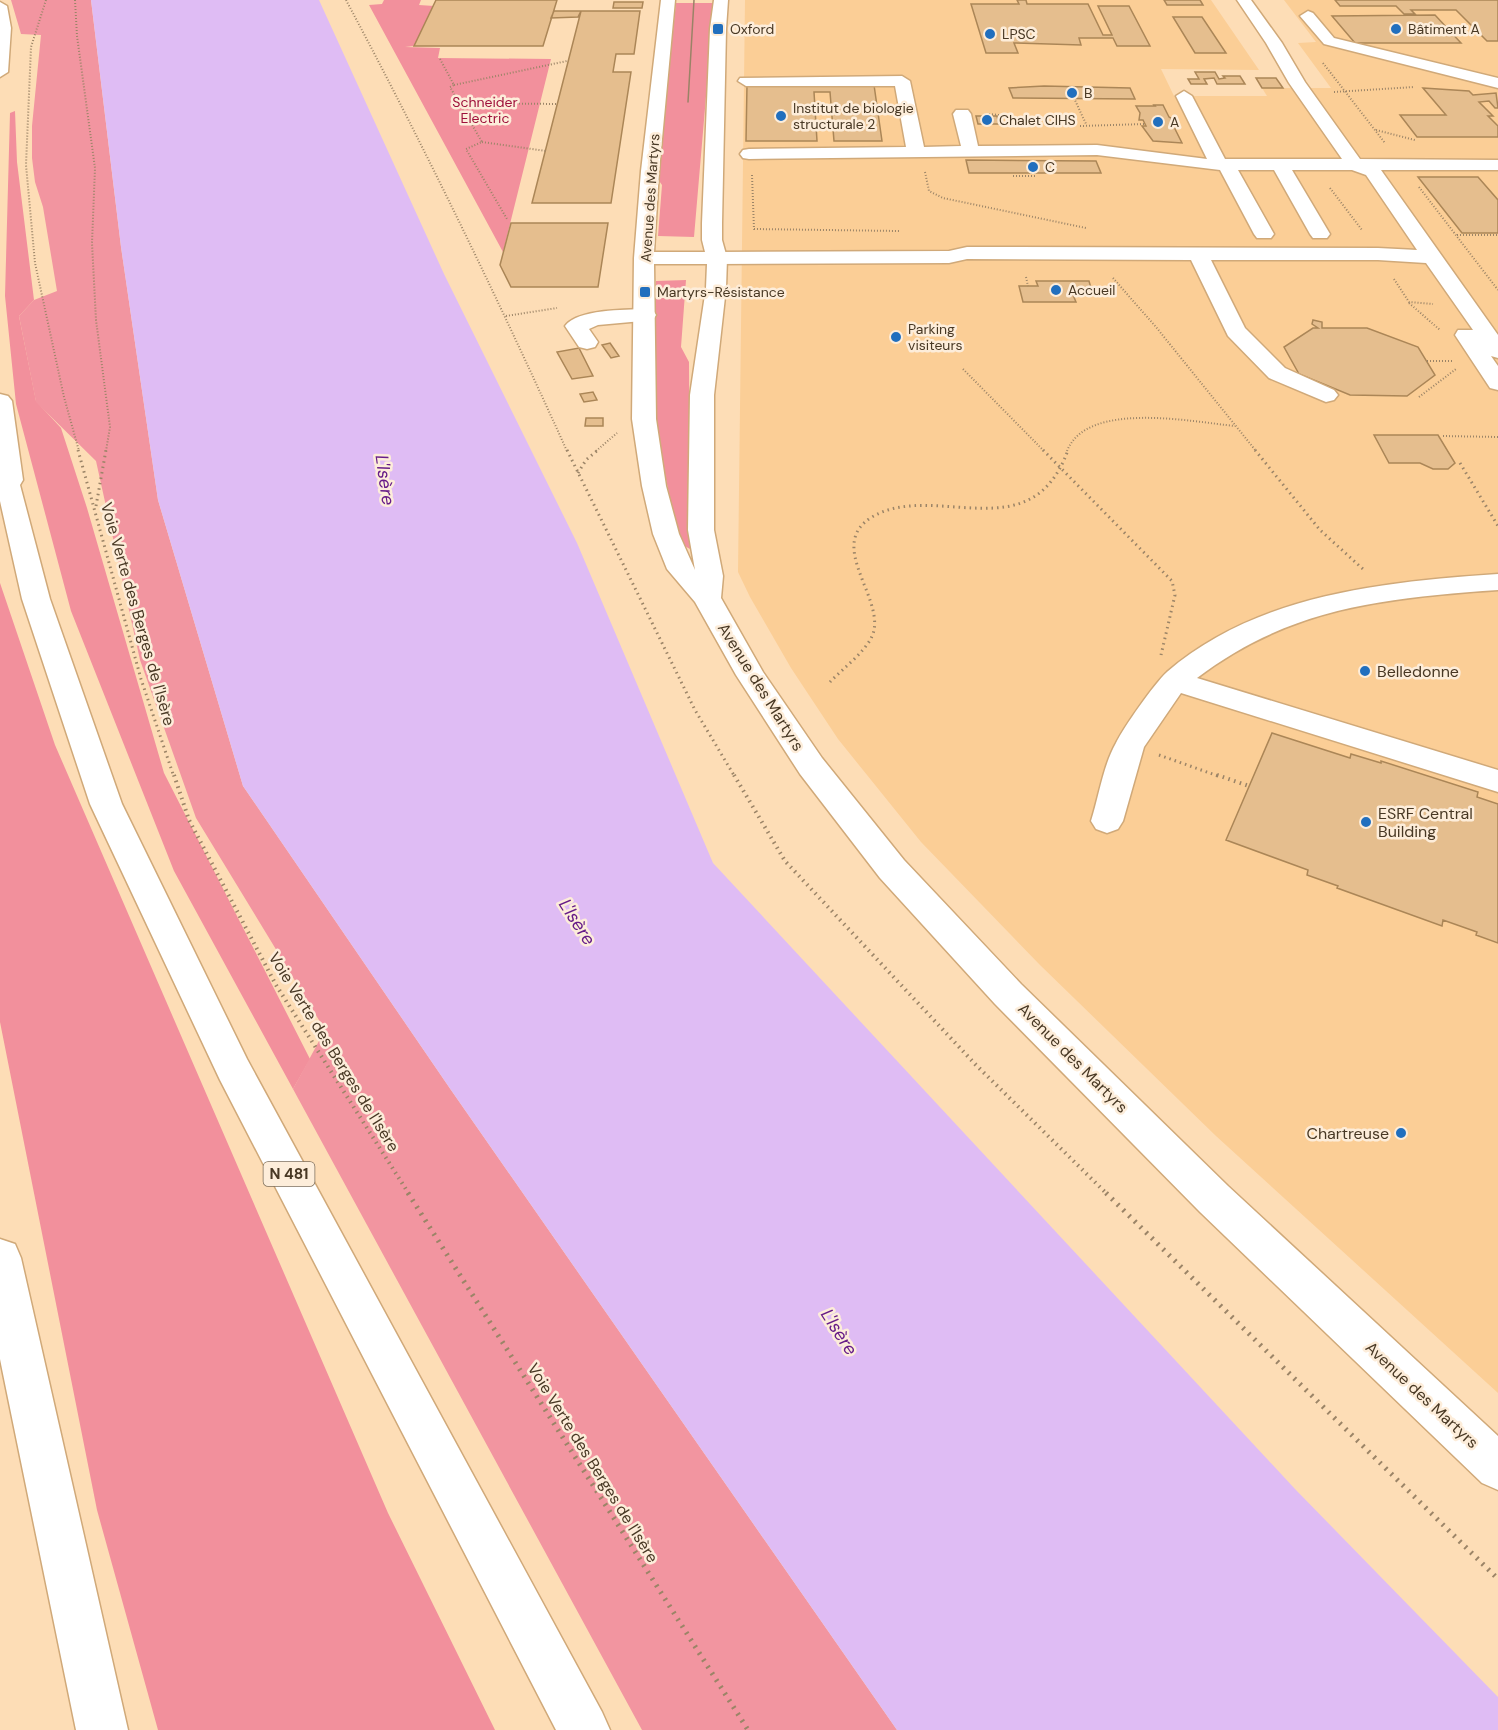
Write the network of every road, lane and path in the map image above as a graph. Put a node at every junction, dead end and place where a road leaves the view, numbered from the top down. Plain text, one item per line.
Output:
1 (46, 0) edge
2 (75, 0) edge
3 (668, 0) edge
4 (722, 0) edge
5 (1246, 3) edge
6 (0, 6) edge
7 (1308, 16) dead end
8 (440, 59) dead end
9 (567, 61) dead end
10 (0, 72) edge
11 (746, 81) dead end
12 (1498, 82) edge
13 (454, 85) junction
14 (1417, 86) dead end
15 (1300, 87) junction
16 (1184, 96) dead end
17 (1074, 98) dead end
18 (459, 103) junction
19 (557, 104) dead end
20 (962, 114) dead end
21 (482, 142) junction
22 (1097, 150) junction
23 (546, 151) dead end
24 (920, 152) junction
25 (971, 152) junction
26 (750, 154) joint
27 (1223, 164) junction
28 (1280, 164) junction
29 (1355, 165) junction
30 (1498, 165) edge
31 (507, 219) dead end
32 (909, 231) dead end
33 (1264, 234) dead end
34 (1320, 234) dead end
35 (1456, 235) dead end
36 (1498, 236) edge
37 (1432, 257) junction
38 (644, 258) junction
39 (717, 258) junction
40 (1410, 258) junction
41 (1105, 259) junction
42 (1201, 260) junction
43 (1026, 277) dead end
44 (1029, 286) dead end
45 (1409, 302) dead end
46 (645, 315) junction
47 (1470, 326) edge
48 (587, 342) dead end
49 (1498, 351) edge
50 (963, 369) dead end
51 (1456, 369) dead end
52 (1498, 383) edge
53 (1326, 395) dead end
54 (1419, 397) dead end
55 (0, 401) edge
56 (1236, 426) junction
57 (1443, 436) dead end
58 (1498, 437) edge
59 (0, 460) edge
60 (1460, 463) dead end
61 (1060, 468) junction
62 (95, 510) junction
63 (16, 512) junction
64 (1498, 526) edge
65 (1498, 582) edge
66 (1386, 591) junction
67 (707, 598) junction
68 (1182, 675) junction
69 (830, 682) dead end
70 (1130, 745) junction
71 (1498, 781) edge
72 (1249, 786) dead end
73 (1107, 821) dead end
74 (0, 1258) edge
75 (1498, 1467) edge
76 (102, 1730) edge
77 (584, 1730) edge
78 (748, 1730) edge

1 - 62 path, Voie Verte des Berges de l'Isère
2 - 62 path
3 - 38 main road, Avenue des Martyrs
4 - 39 main road
5 - 15 main road
6 - 10 main road
7 - 12 main road
8 - 13 path
9 - 13 path
11 - 24 main road
13 - 18 path
14 - 15 path
15 - 29 main road
16 - 27 main road
17 - 22 path
18 - 19 path
18 - 21 path
20 - 25 main road
21 - 23 path
21 - 31 path
22 - 25 main road
22 - 27 main road
24 - 25 main road
24 - 26 main road
24 - 41 path
26 - 32 path
27 - 28 main road
27 - 33 main road
28 - 29 main road
28 - 34 main road
29 - 30 main road
29 - 37 main road
29 - 40 main road
35 - 36 path
37 - 40 main road
37 - 47 main road
38 - 39 main road
38 - 46 main road, Avenue des Martyrs
39 - 41 main road
39 - 67 main road
40 - 42 main road
40 - 47 main road
41 - 42 main road
41 - 56 path
42 - 53 main road
43 - 44 path
45 - 47 path
46 - 48 main road
46 - 67 main road, Avenue des Martyrs
47 - 49 main road
47 - 52 main road
50 - 61 path
51 - 54 path
55 - 63 main road
56 - 61 path
56 - 66 path
57 - 58 path
59 - 63 main road, N 481
60 - 64 path
61 - 68 path
61 - 69 path
62 - 78 path, Voie Verte des Berges de l'Isère
63 - 77 main road, N 481
65 - 66 main road
66 - 68 main road
67 - 75 main road, Avenue des Martyrs
68 - 70 main road
68 - 71 main road
70 - 72 path
70 - 73 main road
74 - 76 main road

